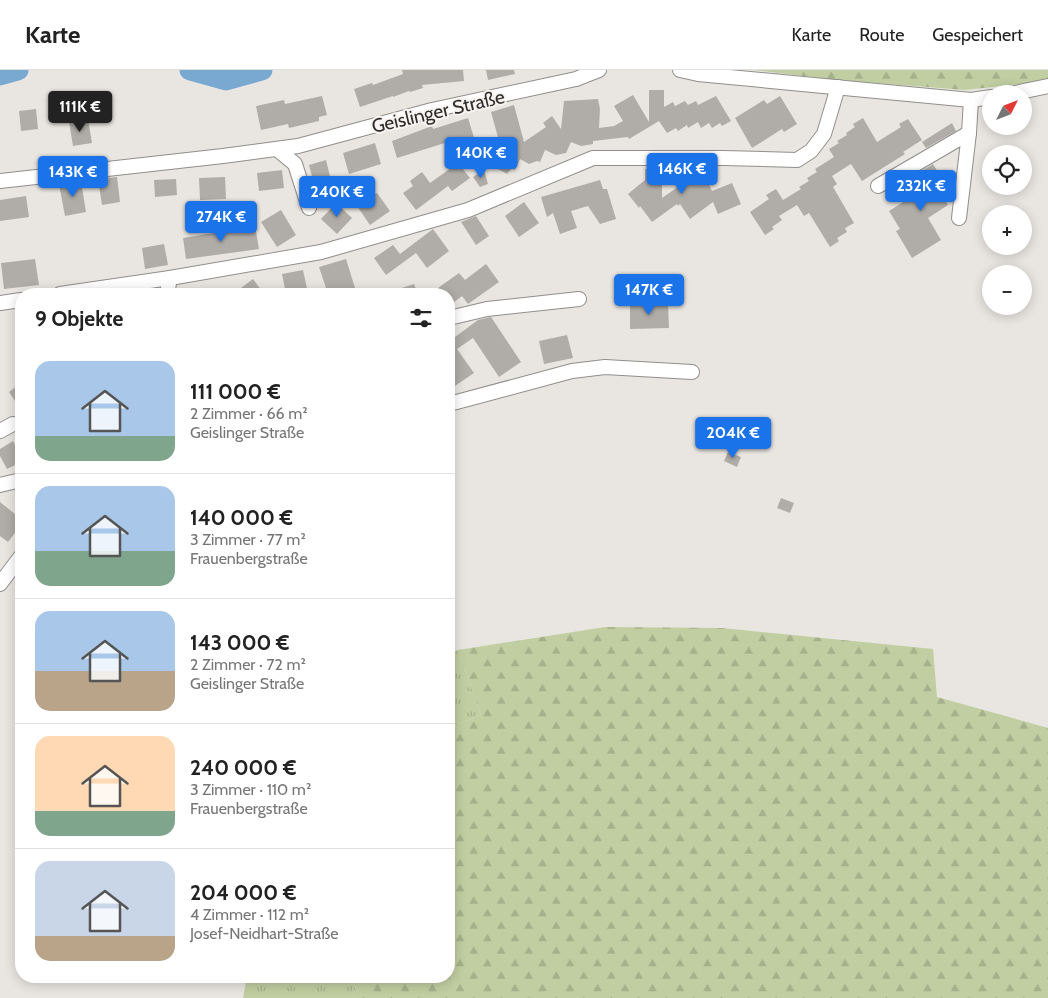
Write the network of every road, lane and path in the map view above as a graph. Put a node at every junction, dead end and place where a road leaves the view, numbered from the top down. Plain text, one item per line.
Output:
1 (599, 70) edge
2 (680, 70) edge
3 (1048, 86) edge
4 (838, 87) junction
5 (1032, 89) edge
6 (982, 98) edge
7 (971, 100) junction
8 (969, 133) junction
9 (277, 149) junction
10 (0, 182) edge
11 (878, 186) dead end
12 (309, 208) dead end
13 (959, 218) dead end
14 (170, 278) junction
15 (101, 288) edge
16 (168, 288) edge
17 (579, 299) dead end
18 (15, 301) edge
19 (0, 303) edge
20 (455, 317) edge
21 (692, 372) dead end
22 (455, 402) edge
23 (13, 424) dead end
24 (0, 431) edge
25 (15, 481) edge
26 (0, 485) edge
27 (15, 564) edge
28 (0, 584) edge

1 - 9 street, Geislinger Straße
2 - 4 street
3 - 5 street
4 - 7 street
4 - 14 street
6 - 7 street
7 - 8 street
8 - 11 street
8 - 13 street
9 - 10 street, Geislinger Straße
9 - 12 street
14 - 15 street
14 - 16 street
17 - 20 street
18 - 19 street
21 - 22 street
23 - 24 street
25 - 26 street
27 - 28 street

